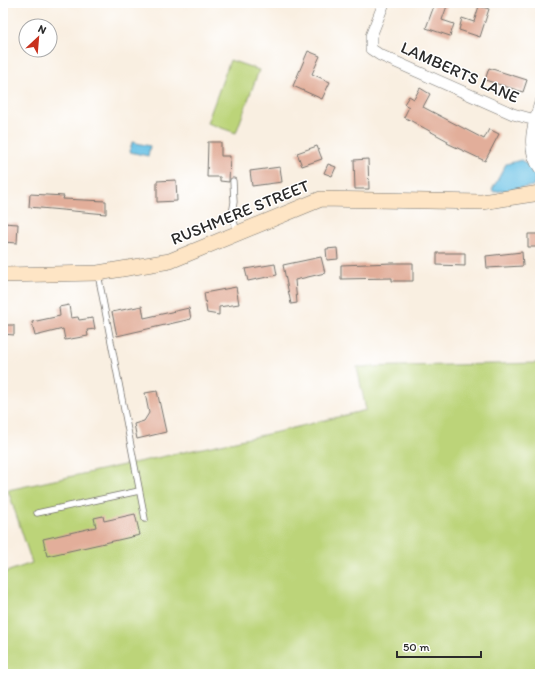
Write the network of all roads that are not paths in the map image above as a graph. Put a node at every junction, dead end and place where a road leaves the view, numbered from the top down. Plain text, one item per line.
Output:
1 (384, 3) edge
2 (540, 103) edge
3 (535, 120) junction
4 (540, 169) edge
5 (233, 181) dead end
6 (540, 193) edge
7 (238, 233) junction
8 (98, 273) junction
9 (3, 275) edge
10 (139, 491) junction
11 (37, 513) dead end
12 (145, 519) dead end

1 - 3 street, LAMBERTS LANE
2 - 3 street
3 - 4 street, LAMBERTS LANE
5 - 7 lane
6 - 7 street, RUSHMERE STREET
7 - 8 street, RUSHMERE STREET
8 - 9 street, RUSHMERE STREET
8 - 10 lane
10 - 11 lane
10 - 12 lane

